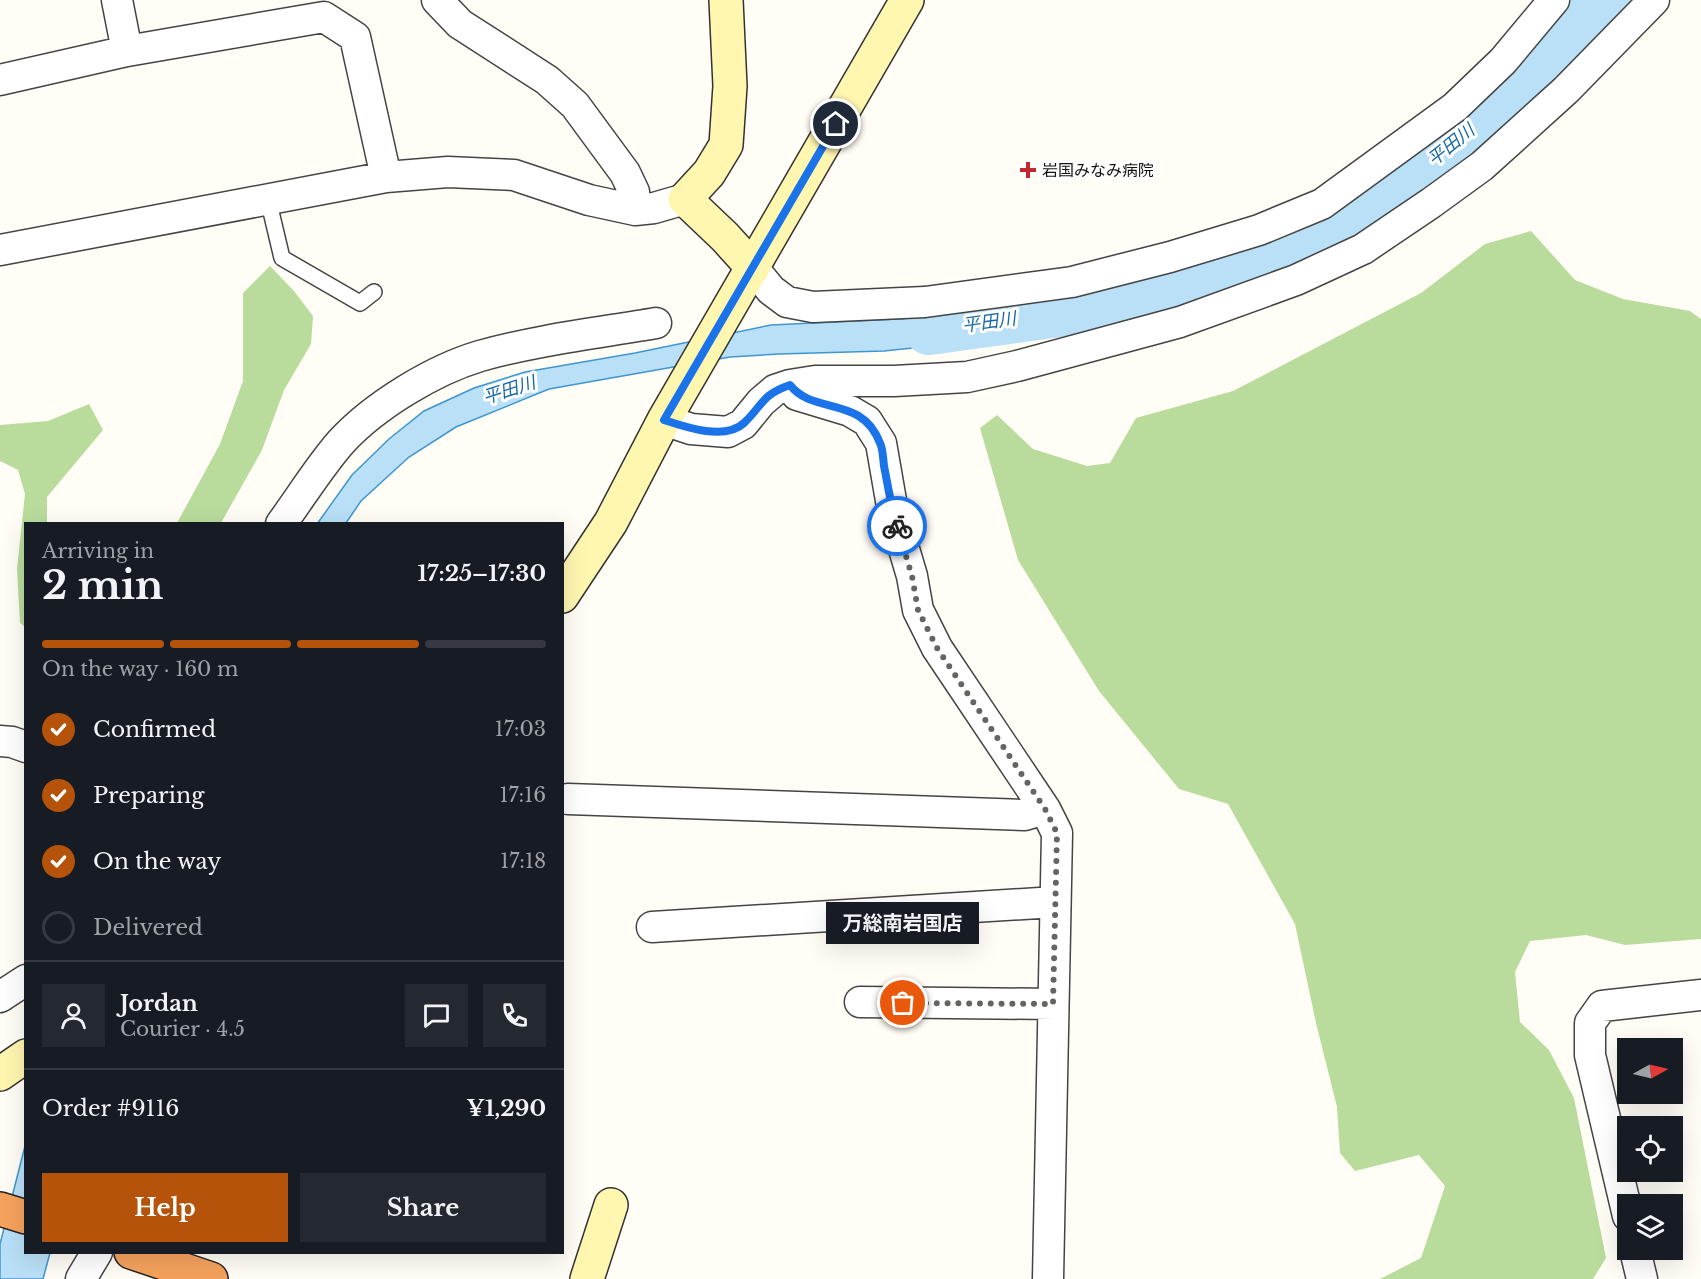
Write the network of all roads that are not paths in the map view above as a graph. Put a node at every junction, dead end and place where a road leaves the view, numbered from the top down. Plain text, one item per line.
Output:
1 (117, 0) edge
2 (437, 0) edge
3 (726, 0) edge
4 (907, 0) edge
5 (1554, 0) edge
6 (1654, 0) edge
7 (127, 51) junction
8 (0, 80) edge
9 (386, 177) junction
10 (268, 199) junction
11 (685, 199) junction
12 (635, 210) junction
13 (0, 250) edge
14 (753, 268) junction
15 (374, 292) dead end
16 (656, 323) dead end
17 (790, 385) junction
18 (671, 408) junction
19 (283, 522) edge
20 (564, 593) edge
21 (0, 741) edge
22 (24, 746) edge
23 (568, 799) dead end
24 (1045, 809) junction
25 (1055, 902) junction
26 (652, 927) dead end
27 (24, 981) edge
28 (1701, 995) edge
29 (0, 997) edge
30 (860, 1002) dead end
31 (1053, 1004) junction
32 (24, 1057) edge
33 (0, 1074) edge
34 (1623, 1194) edge
35 (611, 1204) dead end
36 (0, 1209) edge
37 (24, 1216) edge
38 (96, 1254) edge
39 (136, 1254) edge
40 (1637, 1260) edge
41 (81, 1279) edge
42 (212, 1279) edge
43 (586, 1279) edge
44 (1048, 1279) edge
45 (1642, 1279) edge

1 - 7 street
2 - 12 street
3 - 11 street
4 - 14 street
5 - 14 street
6 - 17 street
7 - 8 street
7 - 9 street
9 - 10 street
9 - 12 street
10 - 13 street
10 - 15 lane
11 - 12 street
11 - 14 street
14 - 18 street
16 - 19 street
17 - 18 street
17 - 24 street
18 - 20 street
21 - 22 street
23 - 24 street
24 - 25 street
25 - 26 street
25 - 31 street
27 - 29 street
28 - 34 street
30 - 31 street
31 - 44 street
32 - 33 street
35 - 43 street
36 - 37 highway
38 - 41 street
39 - 42 highway
40 - 45 street

